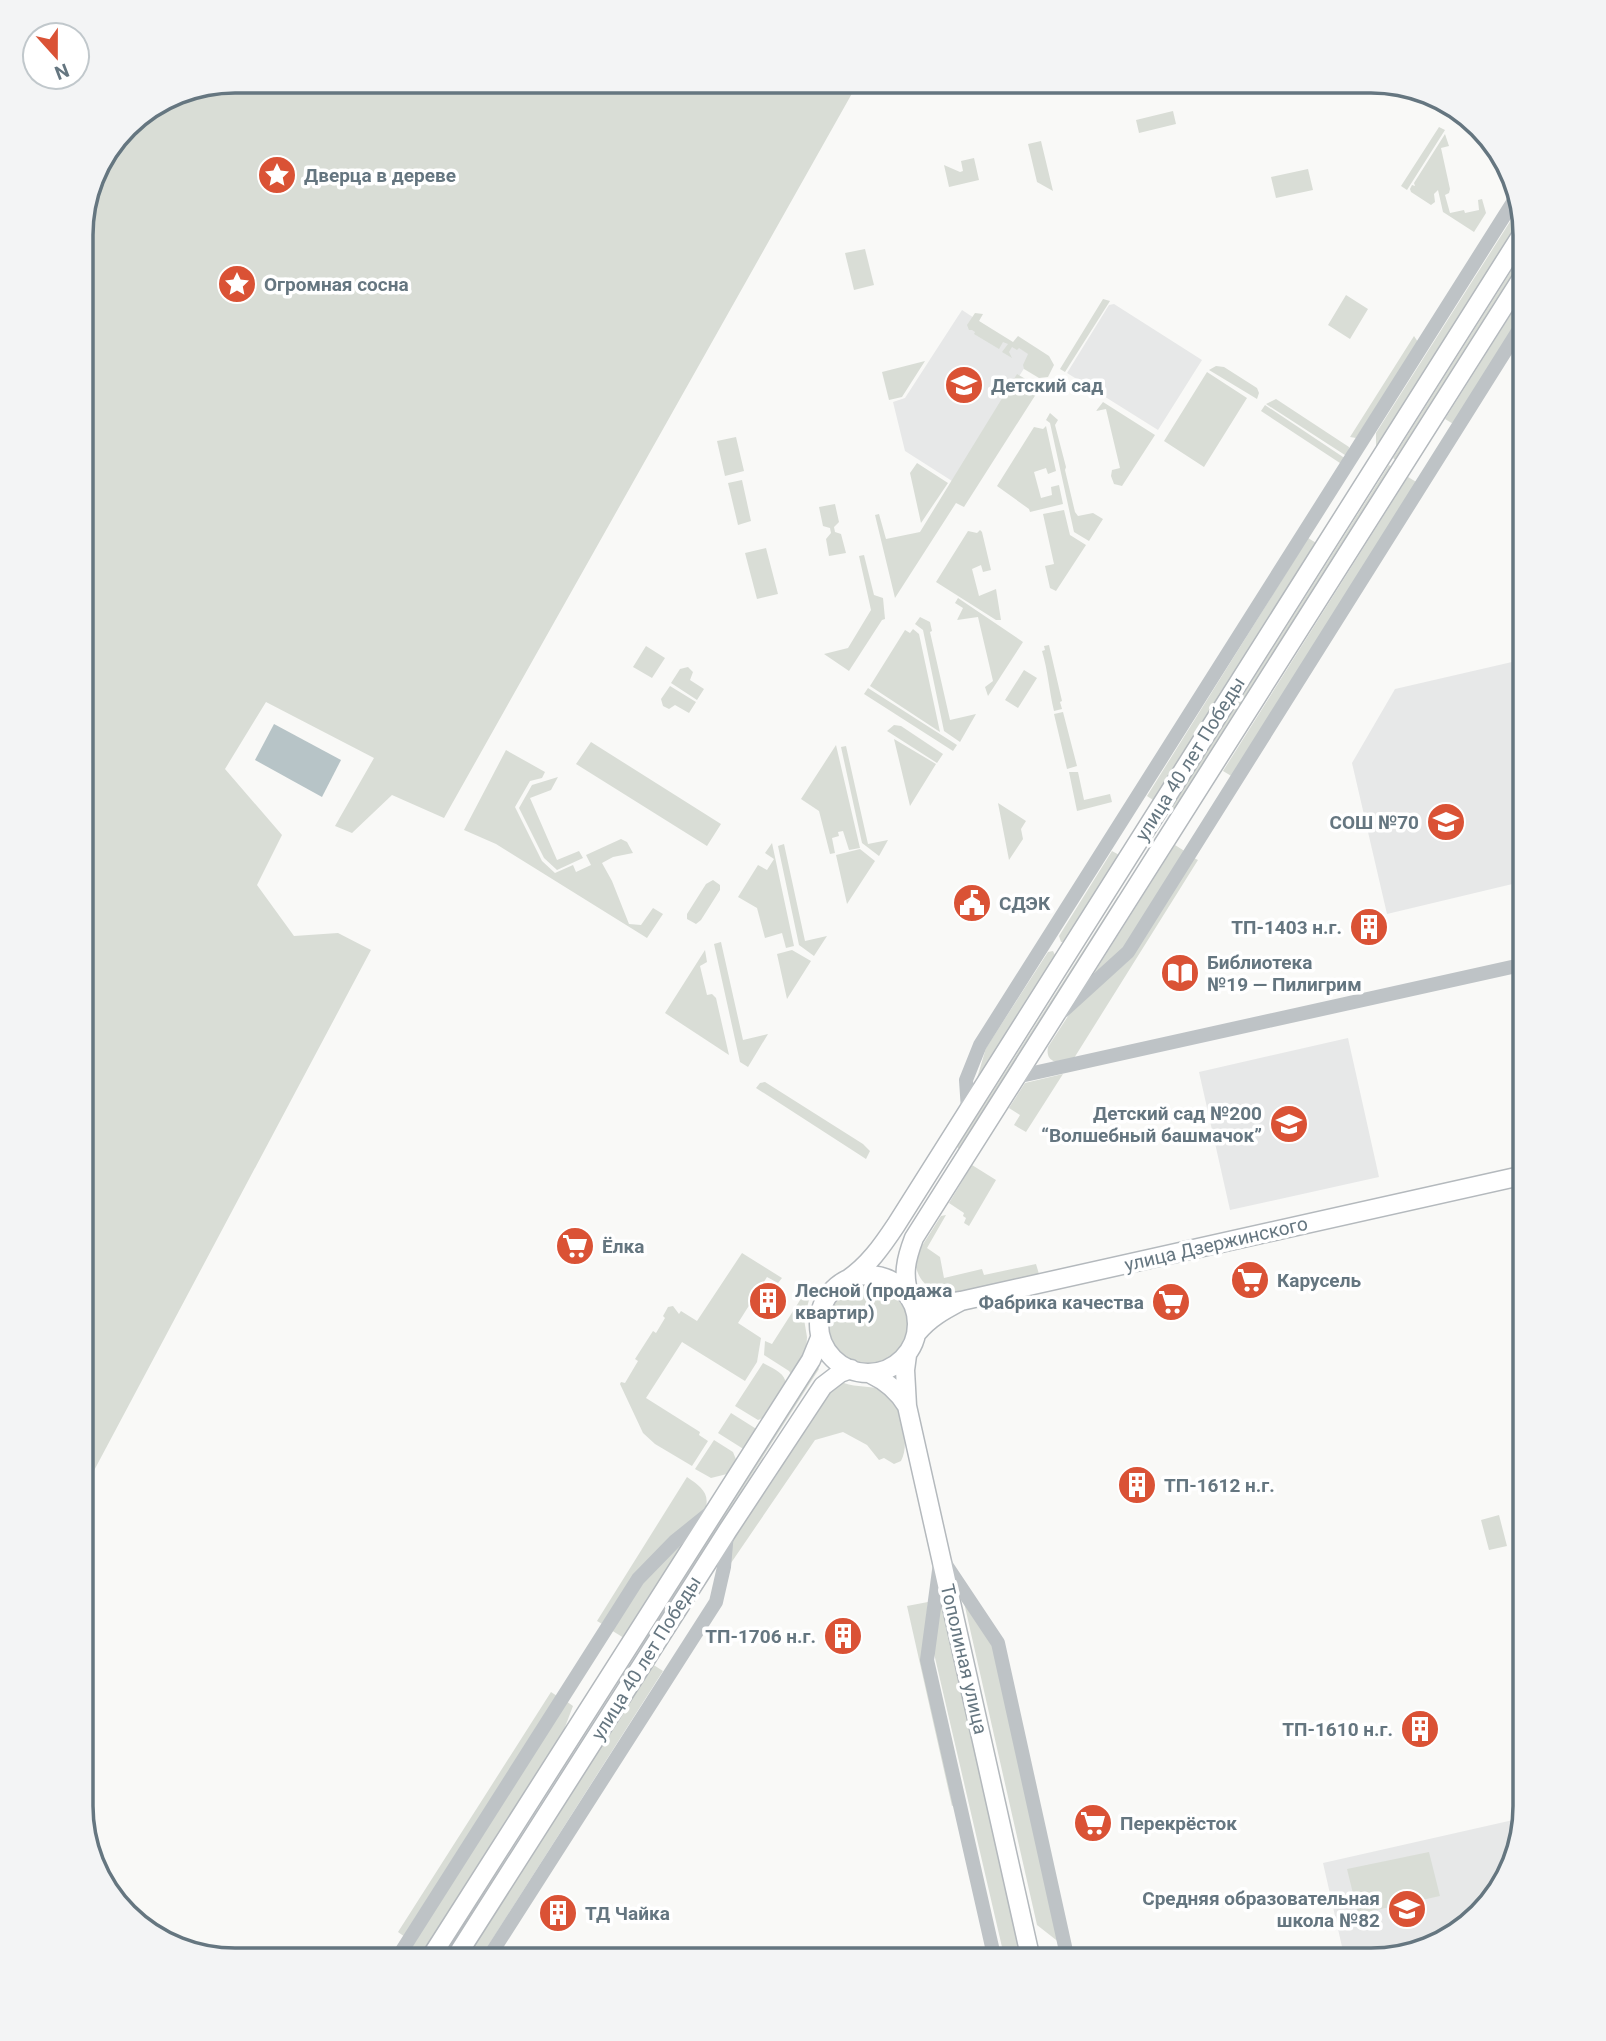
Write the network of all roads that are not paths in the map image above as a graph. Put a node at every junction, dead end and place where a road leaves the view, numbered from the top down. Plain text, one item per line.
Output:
1 (1510, 207) edge
2 (1513, 248) edge
3 (1513, 292) edge
4 (1513, 339) edge
5 (1304, 532) junction
6 (1325, 545) junction
7 (1111, 884) junction
8 (1130, 896) junction
9 (1513, 967) edge
10 (1049, 1024) junction
11 (1016, 1077) junction
12 (968, 1110) junction
13 (1513, 1178) edge
14 (847, 1280) junction
15 (910, 1297) junction
16 (961, 1301) junction
17 (917, 1333) junction
18 (820, 1338) junction
19 (907, 1355) junction
20 (851, 1370) junction
21 (871, 1374) junction
22 (907, 1406) junction
23 (717, 1507) junction
24 (728, 1530) junction
25 (941, 1558) junction
26 (540, 1786) junction
27 (558, 1797) junction
28 (404, 1948) edge
29 (437, 1948) edge
30 (462, 1948) edge
31 (495, 1948) edge
32 (992, 1948) edge
33 (1028, 1948) edge
34 (1065, 1948) edge

1 - 5 street
2 - 6 main road, улица 40 лет Победы
3 - 8 main road, улица 40 лет Победы
4 - 10 street
5 - 6 street
5 - 12 street
6 - 7 main road, улица 40 лет Победы
7 - 8 main road
7 - 12 main road, улица 40 лет Победы
8 - 10 main road, улица 40 лет Победы
9 - 11 street
10 - 11 main road, улица 40 лет Победы
11 - 15 main road, улица 40 лет Победы
12 - 14 main road, улица 40 лет Победы
13 - 16 main road, улица Дзержинского
14 - 15 main road
14 - 18 main road
15 - 16 main road
15 - 17 main road
16 - 17 main road, улица Дзержинского
17 - 19 main road
18 - 20 main road
18 - 23 main road, улица 40 лет Победы
19 - 21 main road
19 - 22 main road
20 - 21 main road
20 - 24 main road, улица 40 лет Победы
21 - 22 main road, Тополиная улица
22 - 25 main road, Тополиная улица
23 - 26 main road, улица 40 лет Победы
23 - 28 street, улица 40 лет Победы
24 - 27 main road, улица 40 лет Победы
24 - 31 street
25 - 32 street
25 - 33 main road, Тополиная улица
25 - 34 street
26 - 27 main road
26 - 29 main road, улица 40 лет Победы
27 - 30 main road, улица 40 лет Победы

